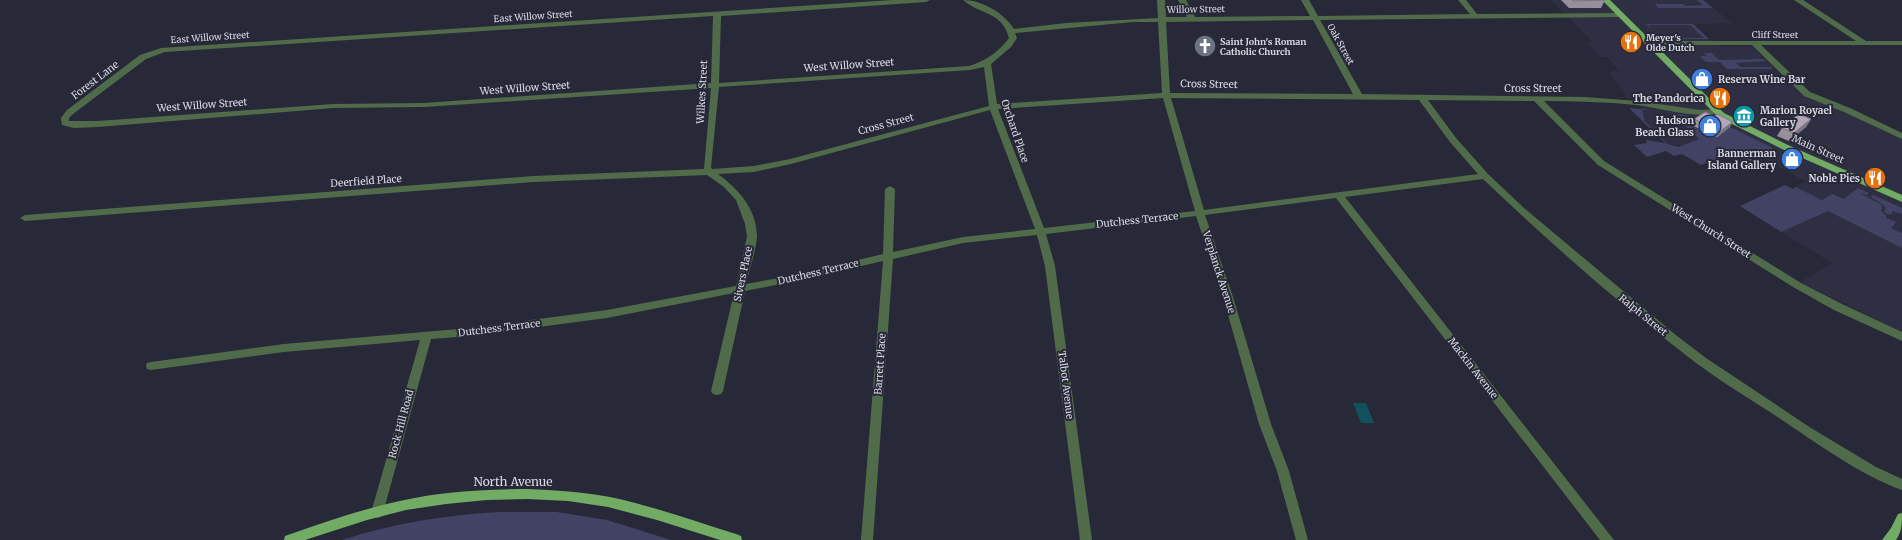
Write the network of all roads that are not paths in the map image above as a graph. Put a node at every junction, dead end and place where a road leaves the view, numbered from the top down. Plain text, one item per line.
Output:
1 (926, 0) edge
2 (966, 0) edge
3 (1161, 0) edge
4 (1182, 0) edge
5 (1305, 0) edge
6 (1462, 0) edge
7 (1606, 0) edge
8 (1798, 0) edge
9 (717, 14) junction
10 (1620, 15) junction
11 (1475, 16) junction
12 (1315, 18) junction
13 (1192, 19) junction
14 (1161, 20) junction
15 (1012, 31) junction
16 (1648, 43) junction
17 (1902, 43) edge
18 (1755, 44) junction
19 (1866, 44) junction
20 (143, 57) joint
21 (987, 63) junction
22 (715, 86) junction
23 (1166, 95) junction
24 (1359, 97) junction
25 (1422, 98) junction
26 (1538, 99) junction
27 (994, 107) junction
28 (1716, 111) junction
29 (65, 123) joint
30 (1902, 136) edge
31 (709, 172) junction
32 (1485, 176) junction
33 (890, 189) dead end
34 (1338, 195) junction
35 (1902, 199) edge
36 (1200, 213) junction
37 (25, 218) dead end
38 (1042, 231) junction
39 (888, 256) junction
40 (741, 288) junction
41 (427, 335) junction
42 (1902, 337) edge
43 (151, 366) dead end
44 (717, 391) dead end
45 (1902, 485) edge
46 (377, 513) junction
47 (1902, 518) edge
48 (290, 540) edge
49 (736, 540) edge
50 (867, 540) edge
51 (1086, 540) edge
52 (1302, 540) edge
53 (1608, 540) edge
54 (1888, 540) edge

1 - 9 street, East Willow Street
2 - 15 street
3 - 14 street, Verplanck Avenue
4 - 13 street
5 - 12 street, Oak Street
6 - 11 street
7 - 10 main road, Main Street
8 - 19 street
9 - 20 street, East Willow Street
9 - 22 street, Wilkes Street
10 - 11 street, Willow Street
10 - 16 main road, Main Street
11 - 12 street, Willow Street
12 - 13 street, Willow Street
12 - 24 street, Oak Street
13 - 14 street, Willow Street
14 - 15 street, Willow Street
14 - 23 street, Verplanck Avenue
15 - 21 street
16 - 18 street, Cliff Street
16 - 28 main road, Main Street
17 - 19 street, Cliff Street
18 - 19 street, Cliff Street
18 - 30 street
20 - 29 street, Forest Lane
21 - 22 street, West Willow Street
21 - 27 street, Orchard Place
22 - 29 street, West Willow Street
22 - 31 street, Wilkes Street
23 - 24 street, Cross Street
23 - 27 street, Cross Street
23 - 36 street, Verplanck Avenue
24 - 25 street, Cross Street
25 - 26 street, Cross Street
25 - 32 street, Ralph Street
26 - 28 street, Cross Street
26 - 42 street, West Church Street
27 - 31 street, Cross Street
27 - 38 street, Orchard Place
28 - 35 main road, Main Street
31 - 37 street, Deerfield Place
31 - 40 street, Sivers Place
32 - 34 street, Dutchess Terrace
32 - 45 street, Ralph Street
33 - 39 street, Barrett Place
34 - 36 street, Dutchess Terrace
34 - 53 street, Mackin Avenue
36 - 38 street, Dutchess Terrace
36 - 52 street, Verplanck Avenue
38 - 39 street, Dutchess Terrace
38 - 51 street, Talbot Avenue
39 - 40 street, Dutchess Terrace
39 - 50 street, Barrett Place
40 - 41 street, Dutchess Terrace
40 - 44 street, Sivers Place
41 - 43 street, Dutchess Terrace
41 - 46 street, Rock Hill Road
46 - 48 main road, North Avenue
46 - 49 main road, North Avenue
47 - 54 main road

